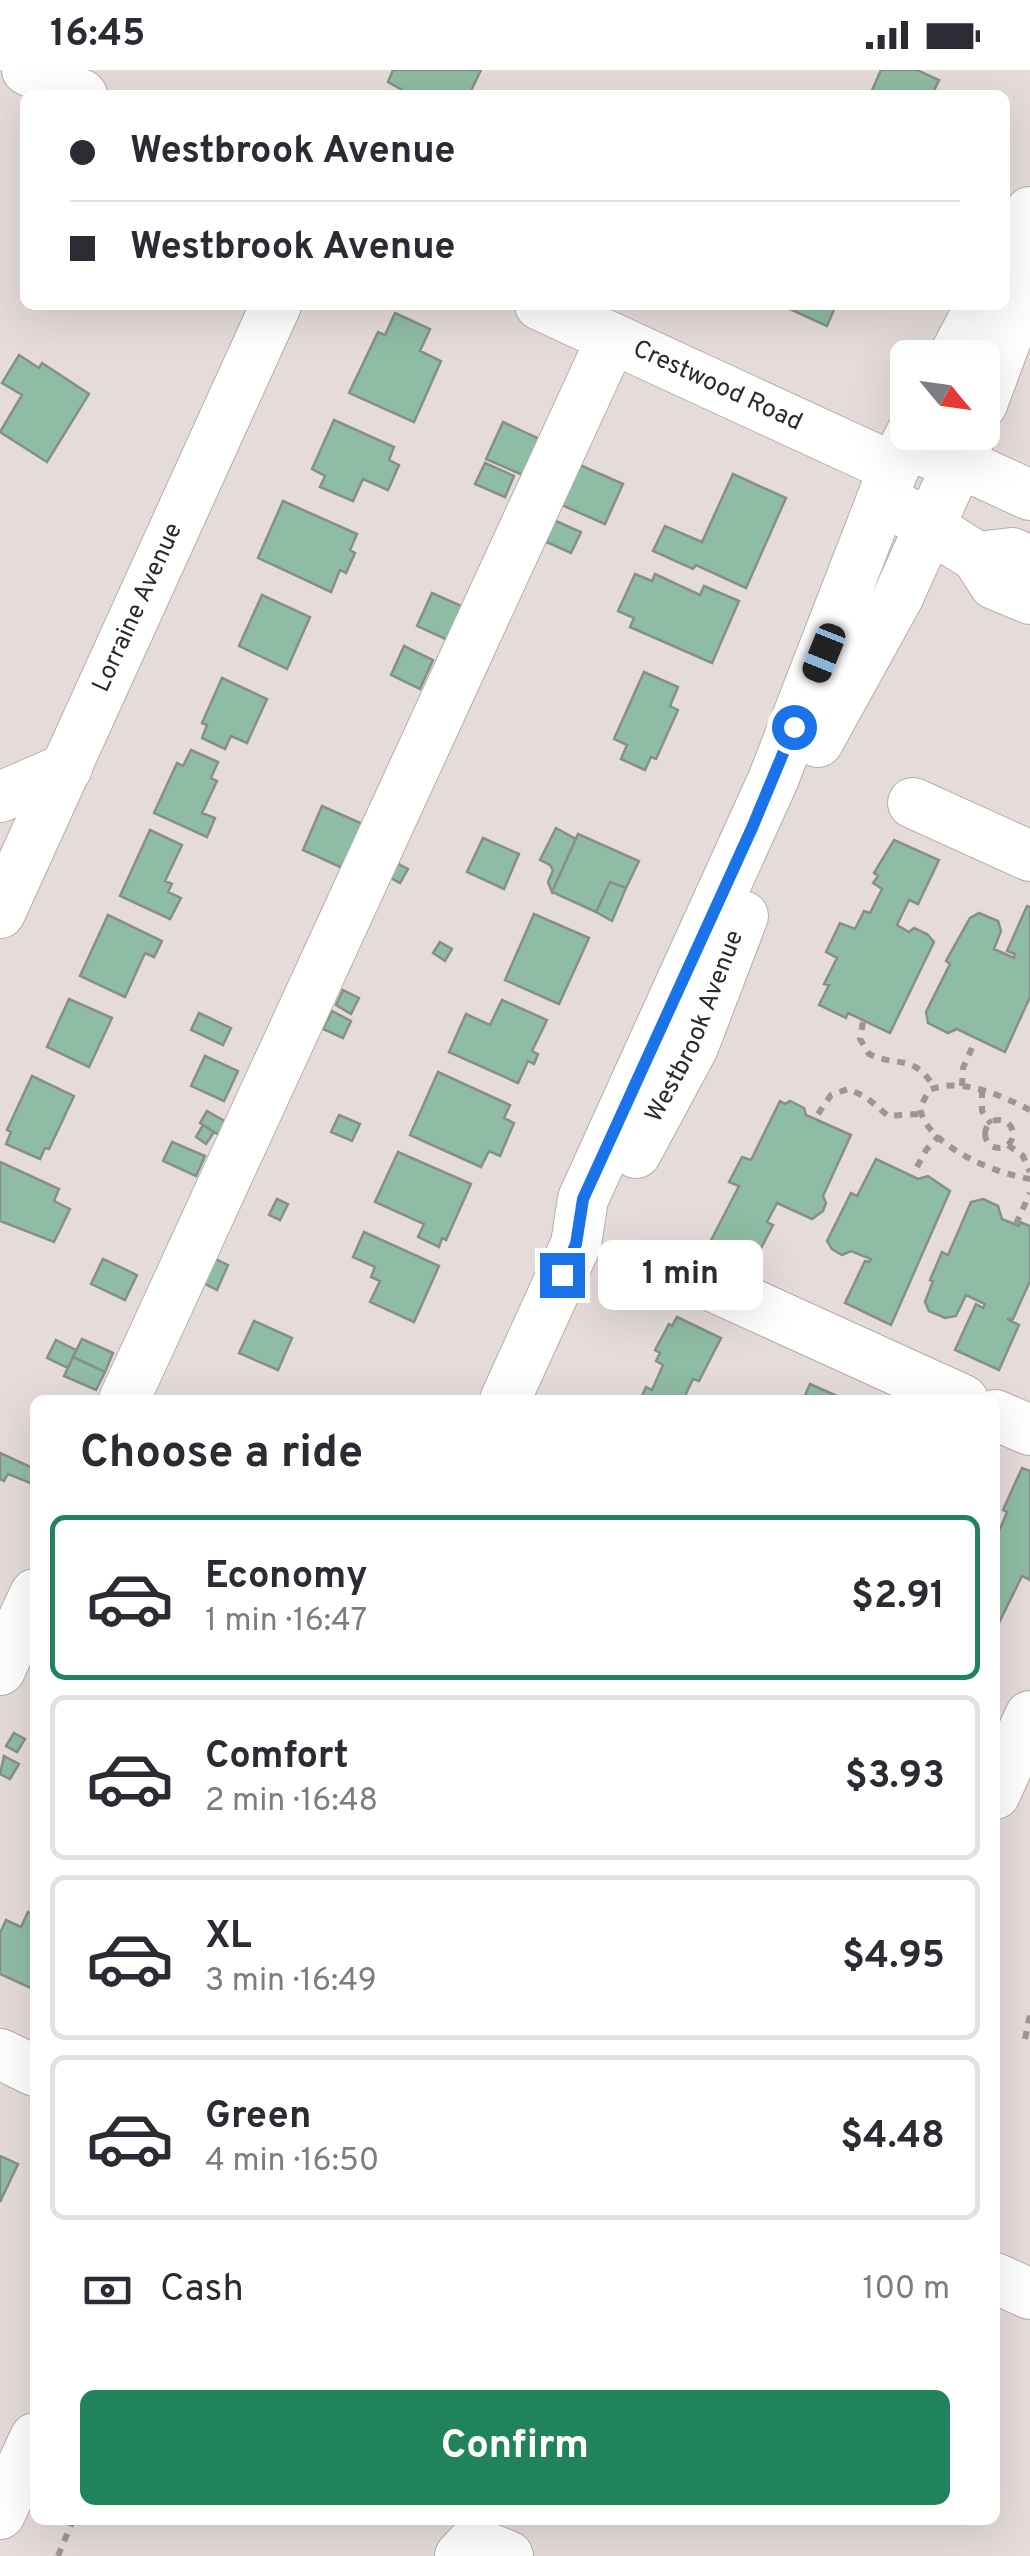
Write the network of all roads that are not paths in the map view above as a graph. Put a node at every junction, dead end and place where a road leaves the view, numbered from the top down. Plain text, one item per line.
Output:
1 (27, 70) edge
2 (71, 90) edge
3 (1030, 212) edge
4 (1010, 249) edge
5 (1030, 274) edge
6 (274, 310) edge
7 (551, 310) edge
8 (978, 310) edge
9 (612, 338) junction
10 (962, 340) edge
11 (1000, 355) edge
12 (956, 450) edge
13 (965, 450) edge
14 (969, 450) edge
15 (899, 461) edge
16 (1030, 495) edge
17 (931, 530) junction
18 (977, 557) junction
19 (1030, 561) edge
20 (1030, 599) edge
21 (67, 768) junction
22 (0, 797) edge
23 (914, 802) dead end
24 (1030, 856) edge
25 (0, 912) edge
26 (576, 1244) junction
27 (688, 1276) dead end
28 (126, 1395) edge
29 (507, 1395) edge
30 (952, 1395) edge
31 (1000, 1416) edge
32 (1030, 1430) edge
33 (30, 1605) edge
34 (0, 1670) edge
35 (1030, 1716) edge
36 (1000, 1783) edge
37 (0, 2054) edge
38 (30, 2069) edge
39 (1000, 2280) edge
40 (1030, 2294) edge
41 (30, 2449) edge
42 (0, 2514) edge
43 (460, 2556) edge
44 (508, 2556) edge

1 - 2 street
3 - 4 street
5 - 11 street
6 - 21 street, Lorraine Avenue
7 - 9 street, Crestwood Road
8 - 10 street
9 - 15 street, Crestwood Road
9 - 28 street
12 - 15 street
13 - 17 street, Westbrook Avenue
14 - 16 street
15 - 17 street
15 - 26 street, Westbrook Avenue
17 - 18 street
17 - 26 street, Westbrook Avenue
18 - 19 street
18 - 20 street
21 - 22 street
21 - 25 street, Lorraine Avenue
23 - 24 street
26 - 29 street, Westbrook Avenue
27 - 30 street
31 - 32 street
33 - 34 street
35 - 36 street
37 - 38 street
39 - 40 street
41 - 42 street
43 - 44 street

